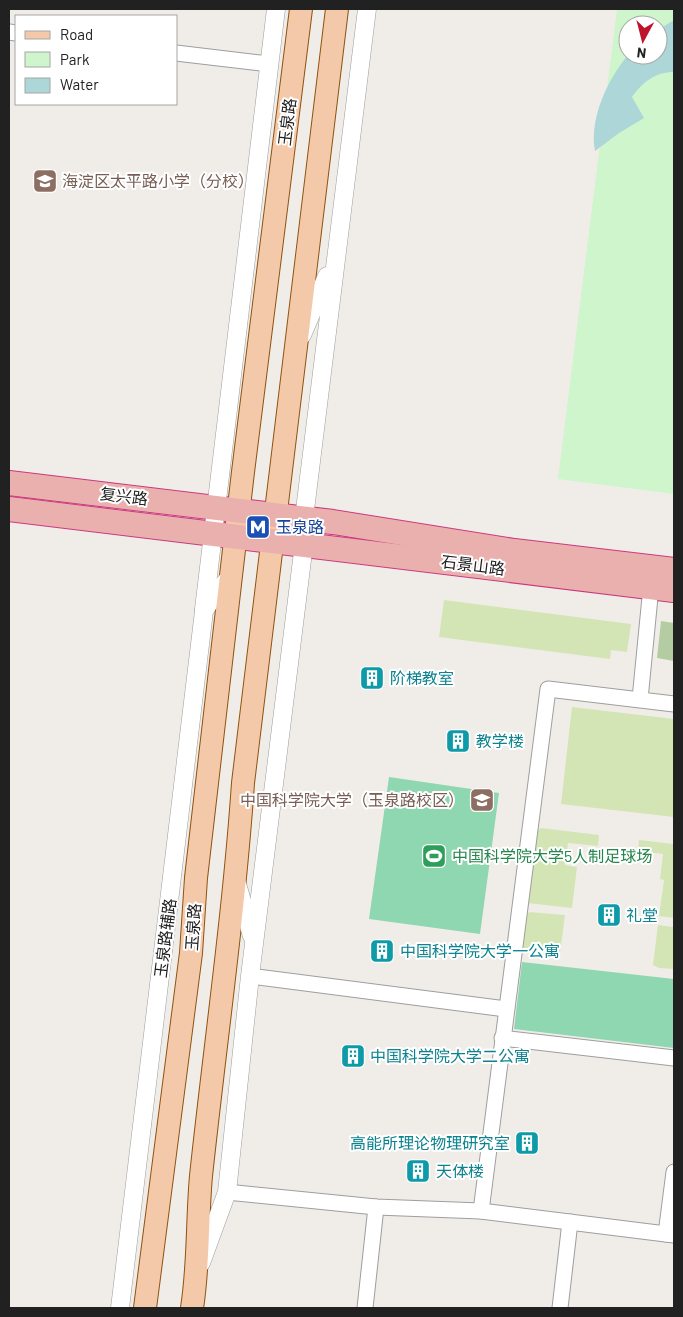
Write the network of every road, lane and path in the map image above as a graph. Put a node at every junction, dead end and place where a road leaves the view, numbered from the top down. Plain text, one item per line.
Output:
1 (276, 9) edge
2 (301, 9) edge
3 (337, 9) edge
4 (367, 9) edge
5 (178, 53) edge
6 (269, 64) junction
7 (278, 190) junction
8 (335, 259) junction
9 (243, 277) junction
10 (295, 352) junction
11 (9, 483) edge
12 (9, 509) edge
13 (228, 509) junction
14 (275, 515) junction
15 (304, 518) junction
16 (225, 535) junction
17 (272, 540) junction
18 (303, 544) junction
19 (674, 570) edge
20 (231, 576) junction
21 (663, 588) edge
22 (204, 611) junction
23 (640, 699) junction
24 (674, 704) edge
25 (236, 878) junction
26 (255, 946) junction
27 (250, 976) junction
28 (506, 1009) junction
29 (502, 1038) junction
30 (674, 1058) edge
31 (674, 1172) edge
32 (227, 1192) junction
33 (376, 1207) junction
34 (480, 1211) junction
35 (570, 1222) junction
36 (670, 1235) edge
37 (197, 1274) junction
38 (120, 1308) edge
39 (145, 1308) edge
40 (192, 1308) edge
41 (365, 1308) edge
42 (560, 1308) edge

1 - 6 street, 玉泉路
2 - 7 main road, 玉泉路
3 - 10 main road
4 - 8 street
5 - 6 street
6 - 9 street, 玉泉路
7 - 9 street
7 - 13 main road, 玉泉路
8 - 10 street
8 - 15 street
9 - 13 street, 玉泉路
10 - 14 main road
11 - 13 highway, 复兴路
12 - 16 highway, 复兴路
13 - 14 highway, 复兴路
13 - 16 main road, 玉泉路
14 - 15 highway, 石景山路
14 - 17 main road
15 - 18 street
15 - 19 highway, 石景山路
16 - 17 highway, 复兴路
16 - 20 main road, 玉泉路
16 - 22 street, 玉泉路
17 - 18 highway, 石景山路
17 - 25 main road
18 - 21 highway, 石景山路
18 - 26 street
20 - 22 street, 玉泉路辅路
20 - 39 main road, 玉泉路
21 - 23 street
22 - 38 street, 玉泉路辅路
23 - 24 street
23 - 28 street
25 - 26 street
25 - 37 main road
26 - 27 street
27 - 28 street
27 - 32 street
28 - 29 street
29 - 30 street
29 - 34 street
31 - 36 street
32 - 33 street
32 - 37 street
33 - 34 street
33 - 41 street
34 - 35 street
35 - 36 street
35 - 42 street
37 - 40 main road

